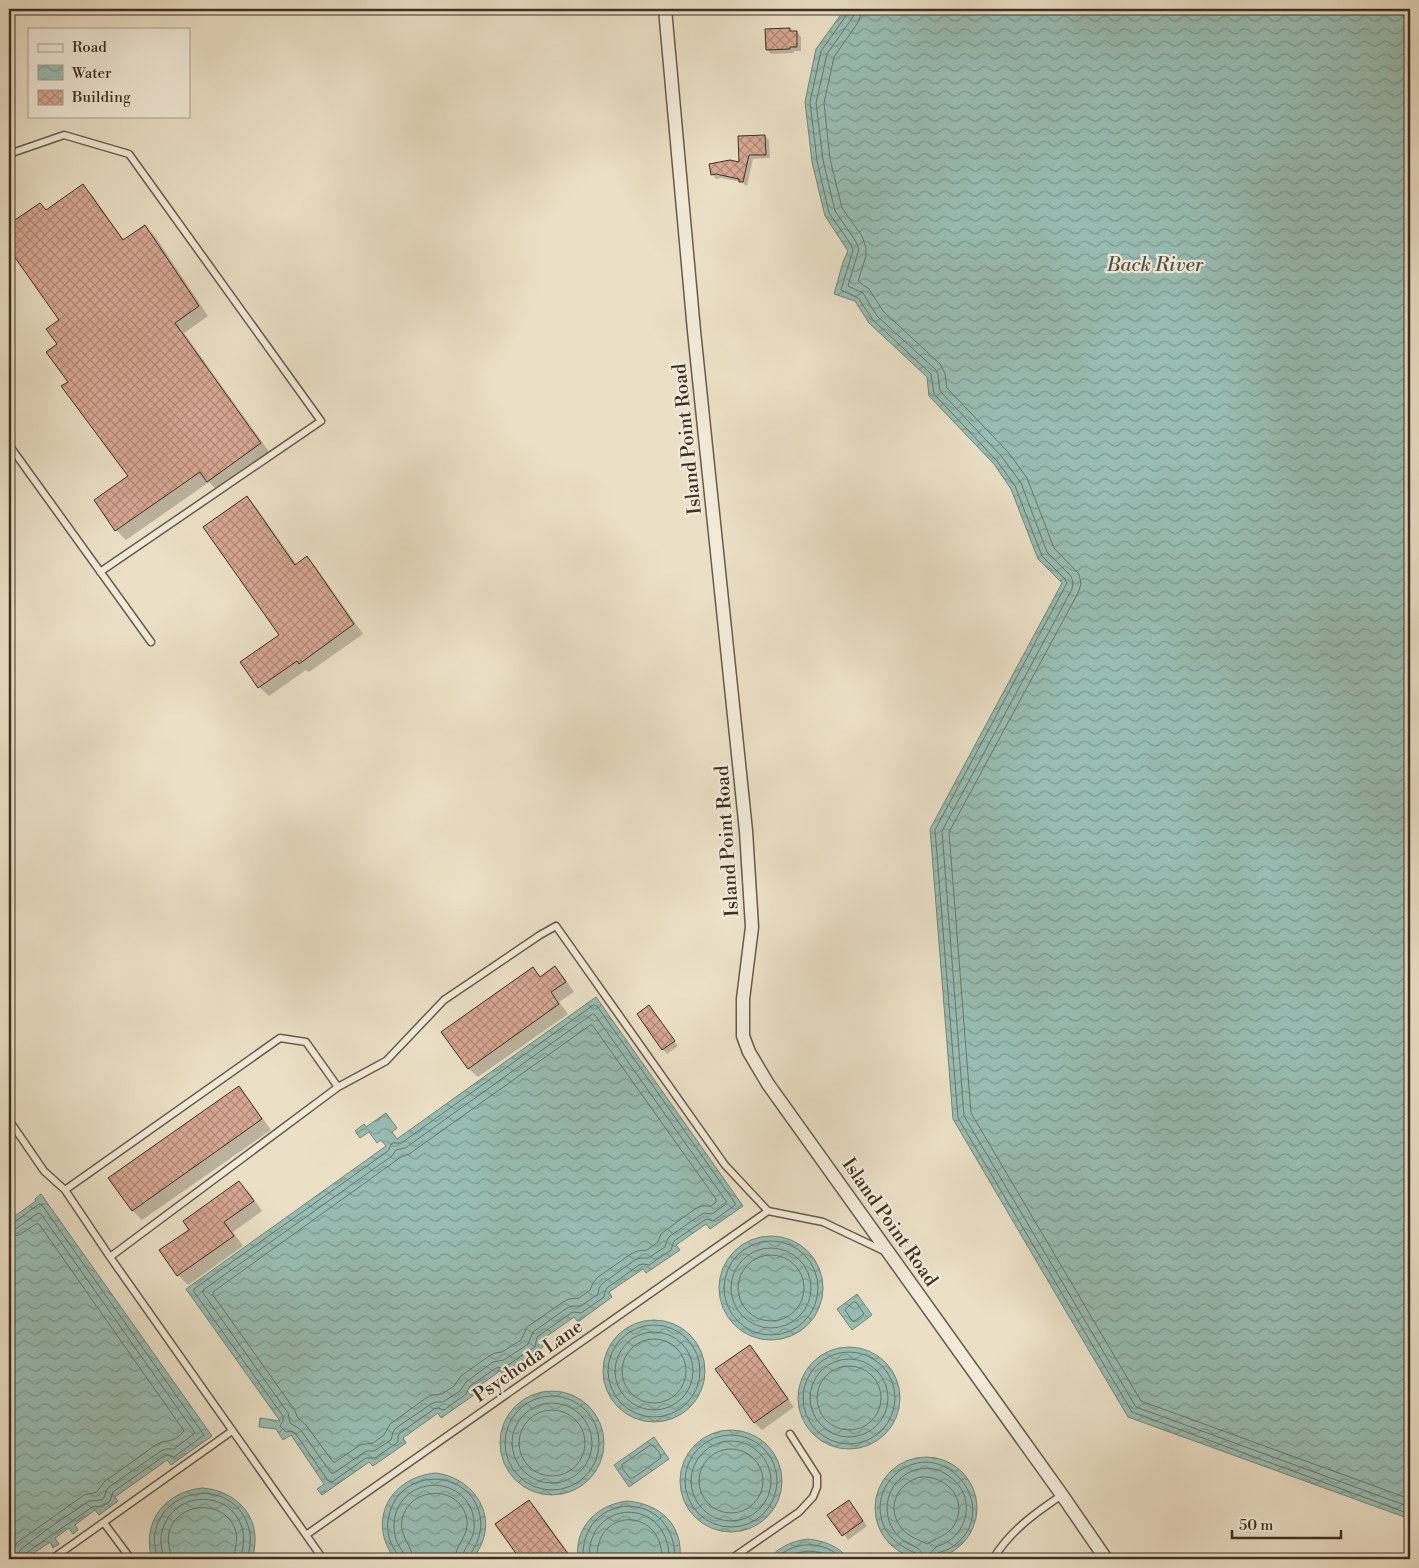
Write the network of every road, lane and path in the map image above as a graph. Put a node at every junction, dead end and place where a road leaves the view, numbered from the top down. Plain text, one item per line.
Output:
1 (665, 9) edge
2 (9, 154) edge
3 (9, 445) edge
4 (100, 572) junction
5 (151, 642) dead end
6 (338, 1087) junction
7 (9, 1120) edge
8 (65, 1190) junction
9 (768, 1211) junction
10 (890, 1254) junction
11 (110, 1257) junction
12 (232, 1431) junction
13 (790, 1434) dead end
14 (1062, 1495) junction
15 (104, 1523) junction
16 (306, 1535) junction
17 (52, 1559) edge
18 (131, 1559) edge
19 (323, 1559) edge
20 (731, 1559) edge
21 (993, 1559) edge
22 (1106, 1559) edge

1 - 10 street, Island Point Road
2 - 4 lane
3 - 4 lane
4 - 5 lane
6 - 8 lane
6 - 9 lane
6 - 11 lane
7 - 8 lane
8 - 11 lane
9 - 10 lane
9 - 16 lane, Psychoda Lane
10 - 14 street, Island Point Road
11 - 12 lane
12 - 15 lane
12 - 16 lane
13 - 20 lane
14 - 21 lane
14 - 22 street, Island Point Road
15 - 17 lane
15 - 18 lane
16 - 19 lane

